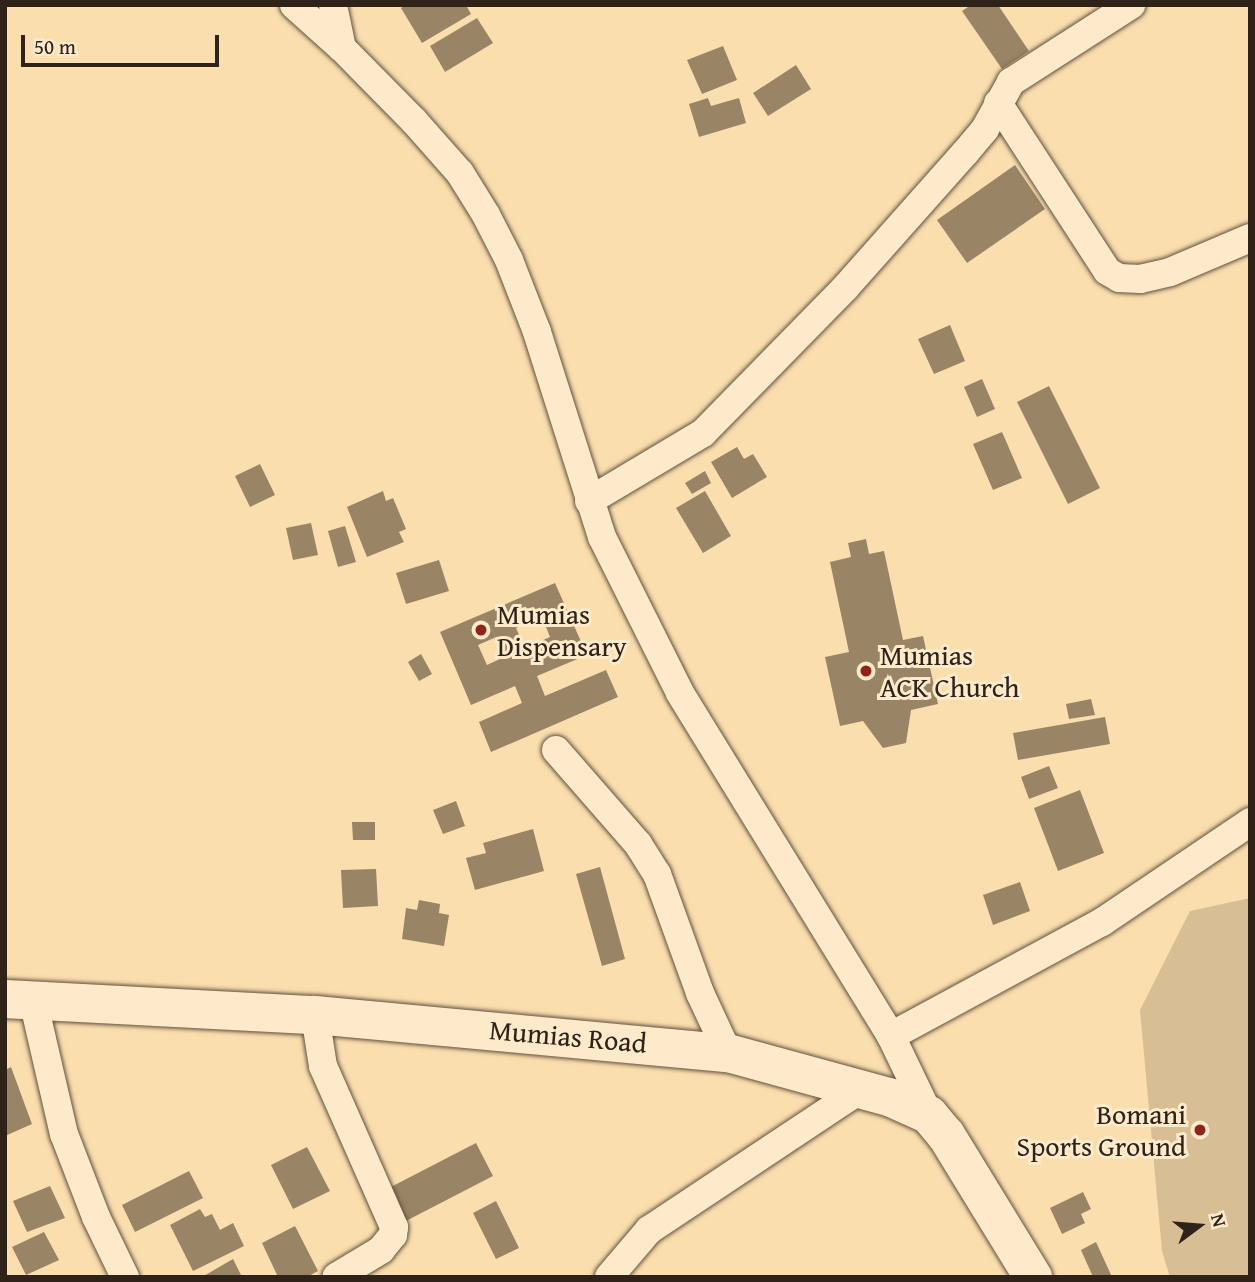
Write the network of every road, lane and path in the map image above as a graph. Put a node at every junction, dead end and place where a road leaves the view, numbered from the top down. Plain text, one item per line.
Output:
1 (294, 5) edge
2 (333, 5) edge
3 (1119, 8) edge
4 (342, 48) junction
5 (998, 103) junction
6 (1250, 238) edge
7 (589, 500) junction
8 (556, 750) dead end
9 (1250, 822) edge
10 (19, 1000) edge
11 (315, 1014) junction
12 (891, 1036) junction
13 (727, 1053) junction
14 (861, 1089) junction
15 (929, 1115) junction
16 (125, 1277) edge
17 (337, 1277) edge
18 (609, 1277) edge
19 (1033, 1277) edge

1 - 4 street
2 - 4 street
3 - 5 street
4 - 7 street
5 - 6 street
5 - 7 street
7 - 12 street
8 - 13 street
9 - 12 street
10 - 11 street, Mumias Road
10 - 16 street
11 - 13 street, Mumias Road
11 - 17 street
12 - 15 street
13 - 14 street, Mumias Road
14 - 15 street, Mumias Road
14 - 18 street
15 - 19 street, Mumias Road

